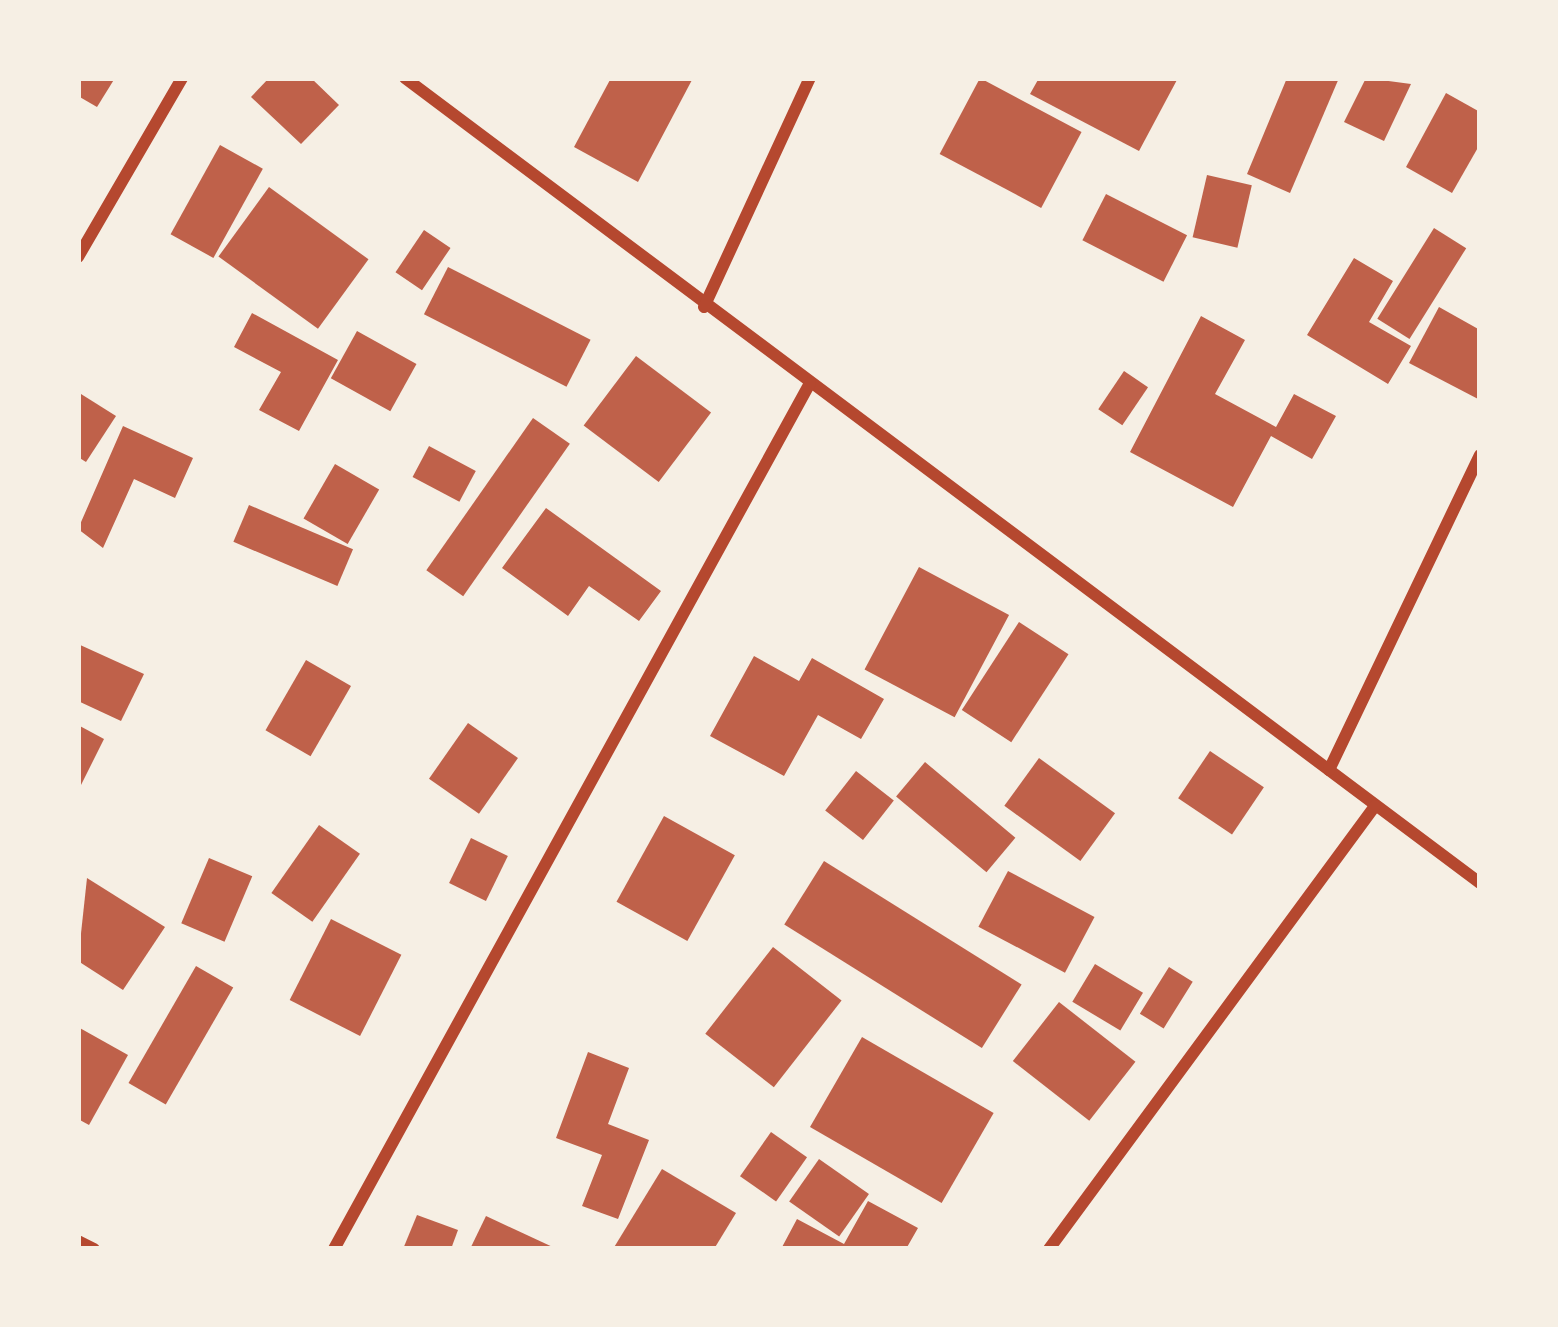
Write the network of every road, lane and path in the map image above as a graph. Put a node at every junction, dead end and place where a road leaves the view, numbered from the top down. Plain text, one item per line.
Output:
1 (182, 78) edge
2 (405, 78) edge
3 (810, 78) edge
4 (78, 257) edge
5 (704, 307) junction
6 (810, 383) junction
7 (1480, 455) edge
8 (1329, 770) junction
9 (1375, 806) junction
10 (1480, 883) edge
11 (78, 1241) edge
12 (94, 1249) edge
13 (334, 1249) edge
14 (1049, 1249) edge

1 - 4 street
2 - 5 street
3 - 5 street
5 - 6 street
6 - 8 street
6 - 13 street
7 - 8 street
8 - 9 street
9 - 10 street
9 - 14 street
11 - 12 street

